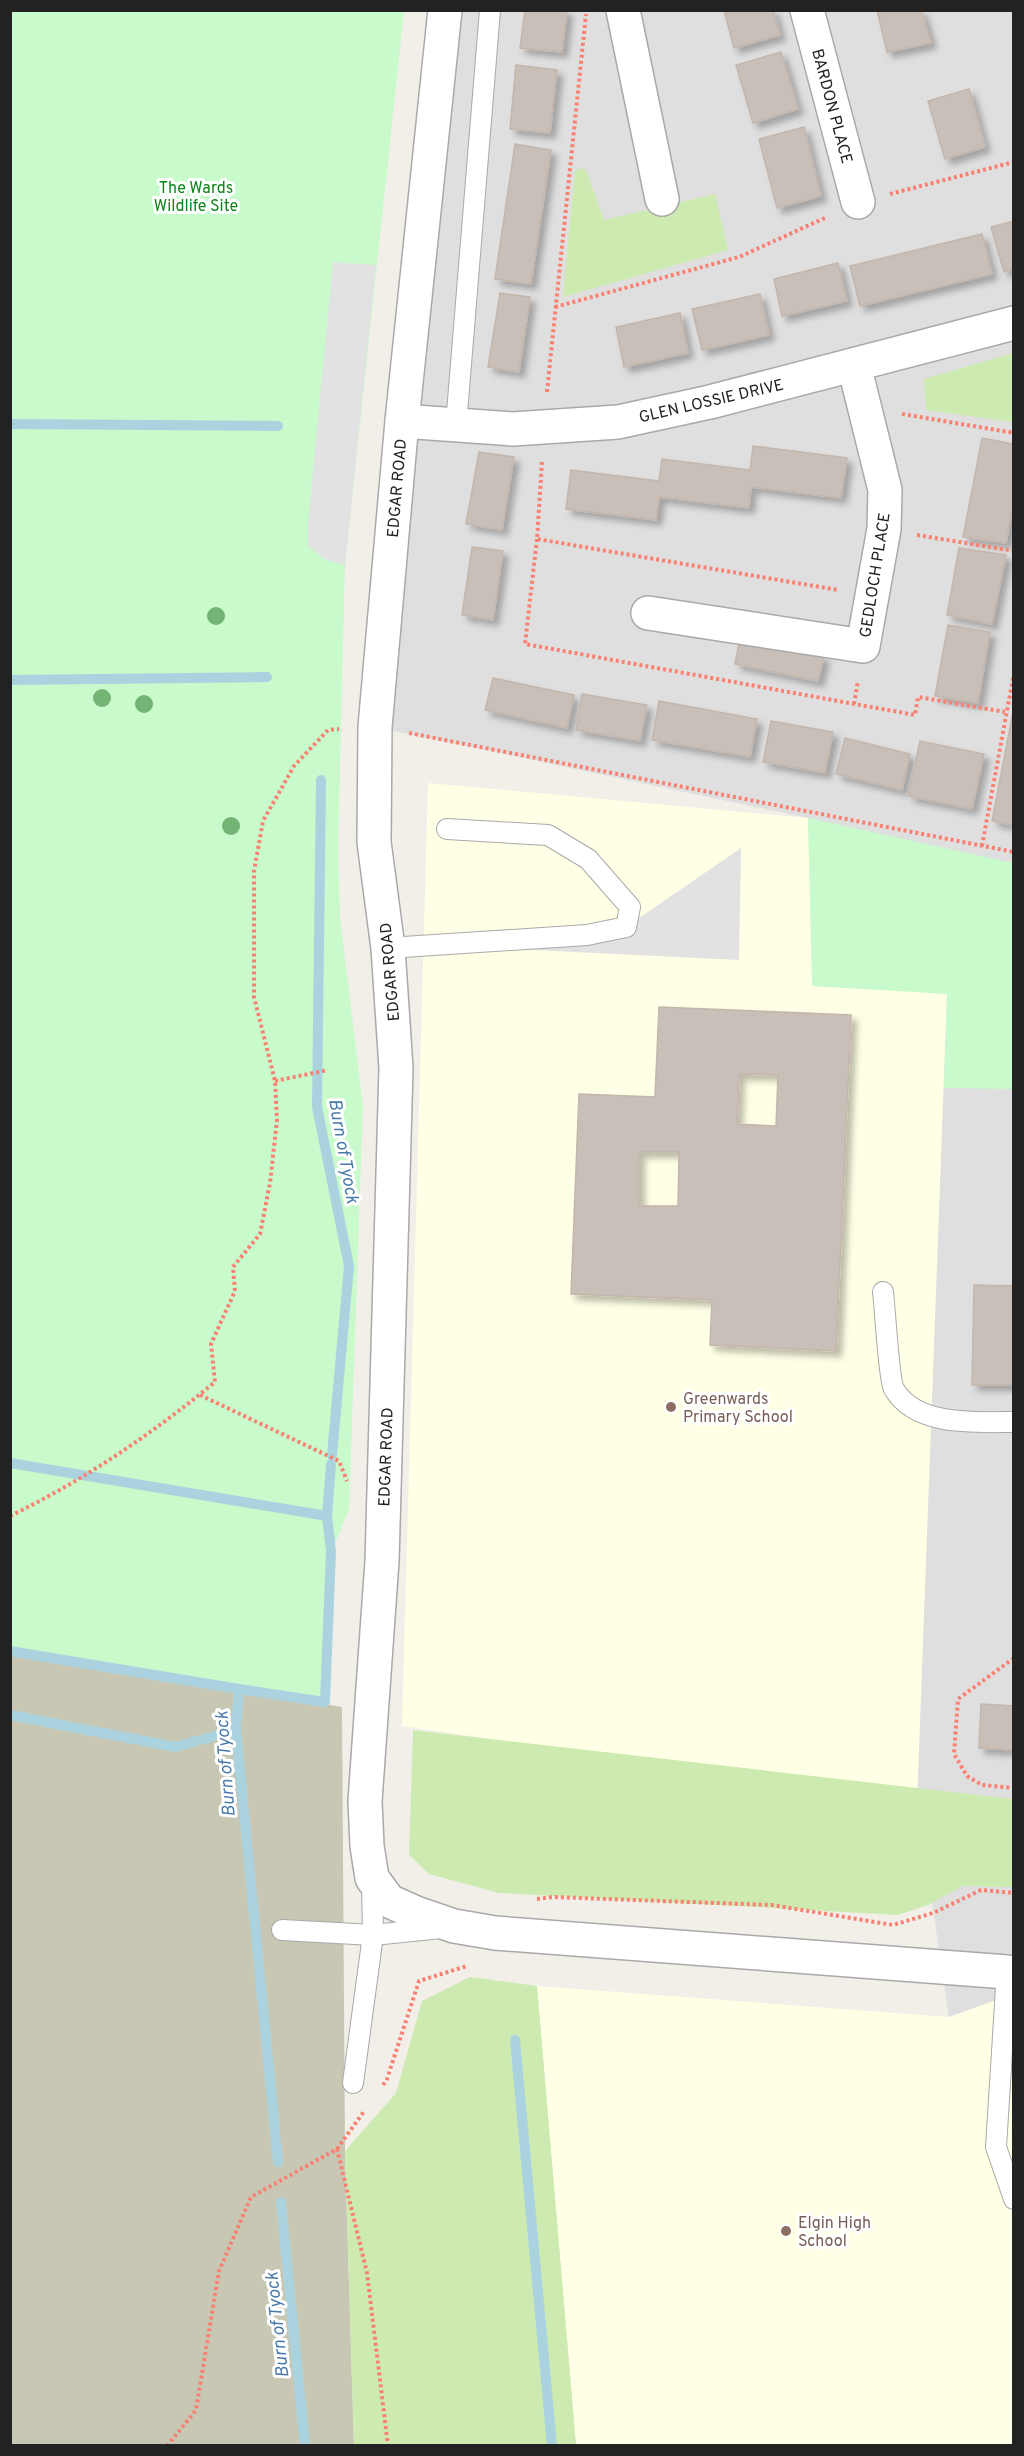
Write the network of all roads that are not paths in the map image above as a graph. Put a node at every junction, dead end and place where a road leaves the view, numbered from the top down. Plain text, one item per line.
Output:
1 (445, 10) edge
2 (490, 10) edge
3 (623, 10) edge
4 (807, 10) edge
5 (662, 199) dead end
6 (858, 202) road end
7 (1014, 323) edge
8 (854, 365) junction
9 (402, 422) junction
10 (456, 425) junction
11 (648, 613) dead end
12 (447, 829) dead end
13 (388, 948) junction
14 (883, 1292) dead end
15 (1014, 1422) edge
16 (372, 1878) junction
17 (454, 1926) junction
18 (282, 1930) dead end
19 (373, 1935) junction
20 (1010, 1972) edge
21 (353, 2083) dead end
22 (1014, 2199) edge

1 - 9 street, EDGAR ROAD
2 - 10 lane
3 - 5 street
4 - 6 street, BARDON PLACE
7 - 8 street, GLEN LOSSIE DRIVE
8 - 10 street, GLEN LOSSIE DRIVE
8 - 11 street, GEDLOCH PLACE
9 - 10 street, GLEN LOSSIE DRIVE
9 - 13 street, EDGAR ROAD
12 - 13 lane
13 - 16 street, EDGAR ROAD
14 - 15 lane
16 - 17 street, EDGAR ROAD
16 - 19 lane
17 - 19 lane
17 - 20 street, EDGAR ROAD
18 - 19 lane
19 - 21 lane
20 - 22 lane

